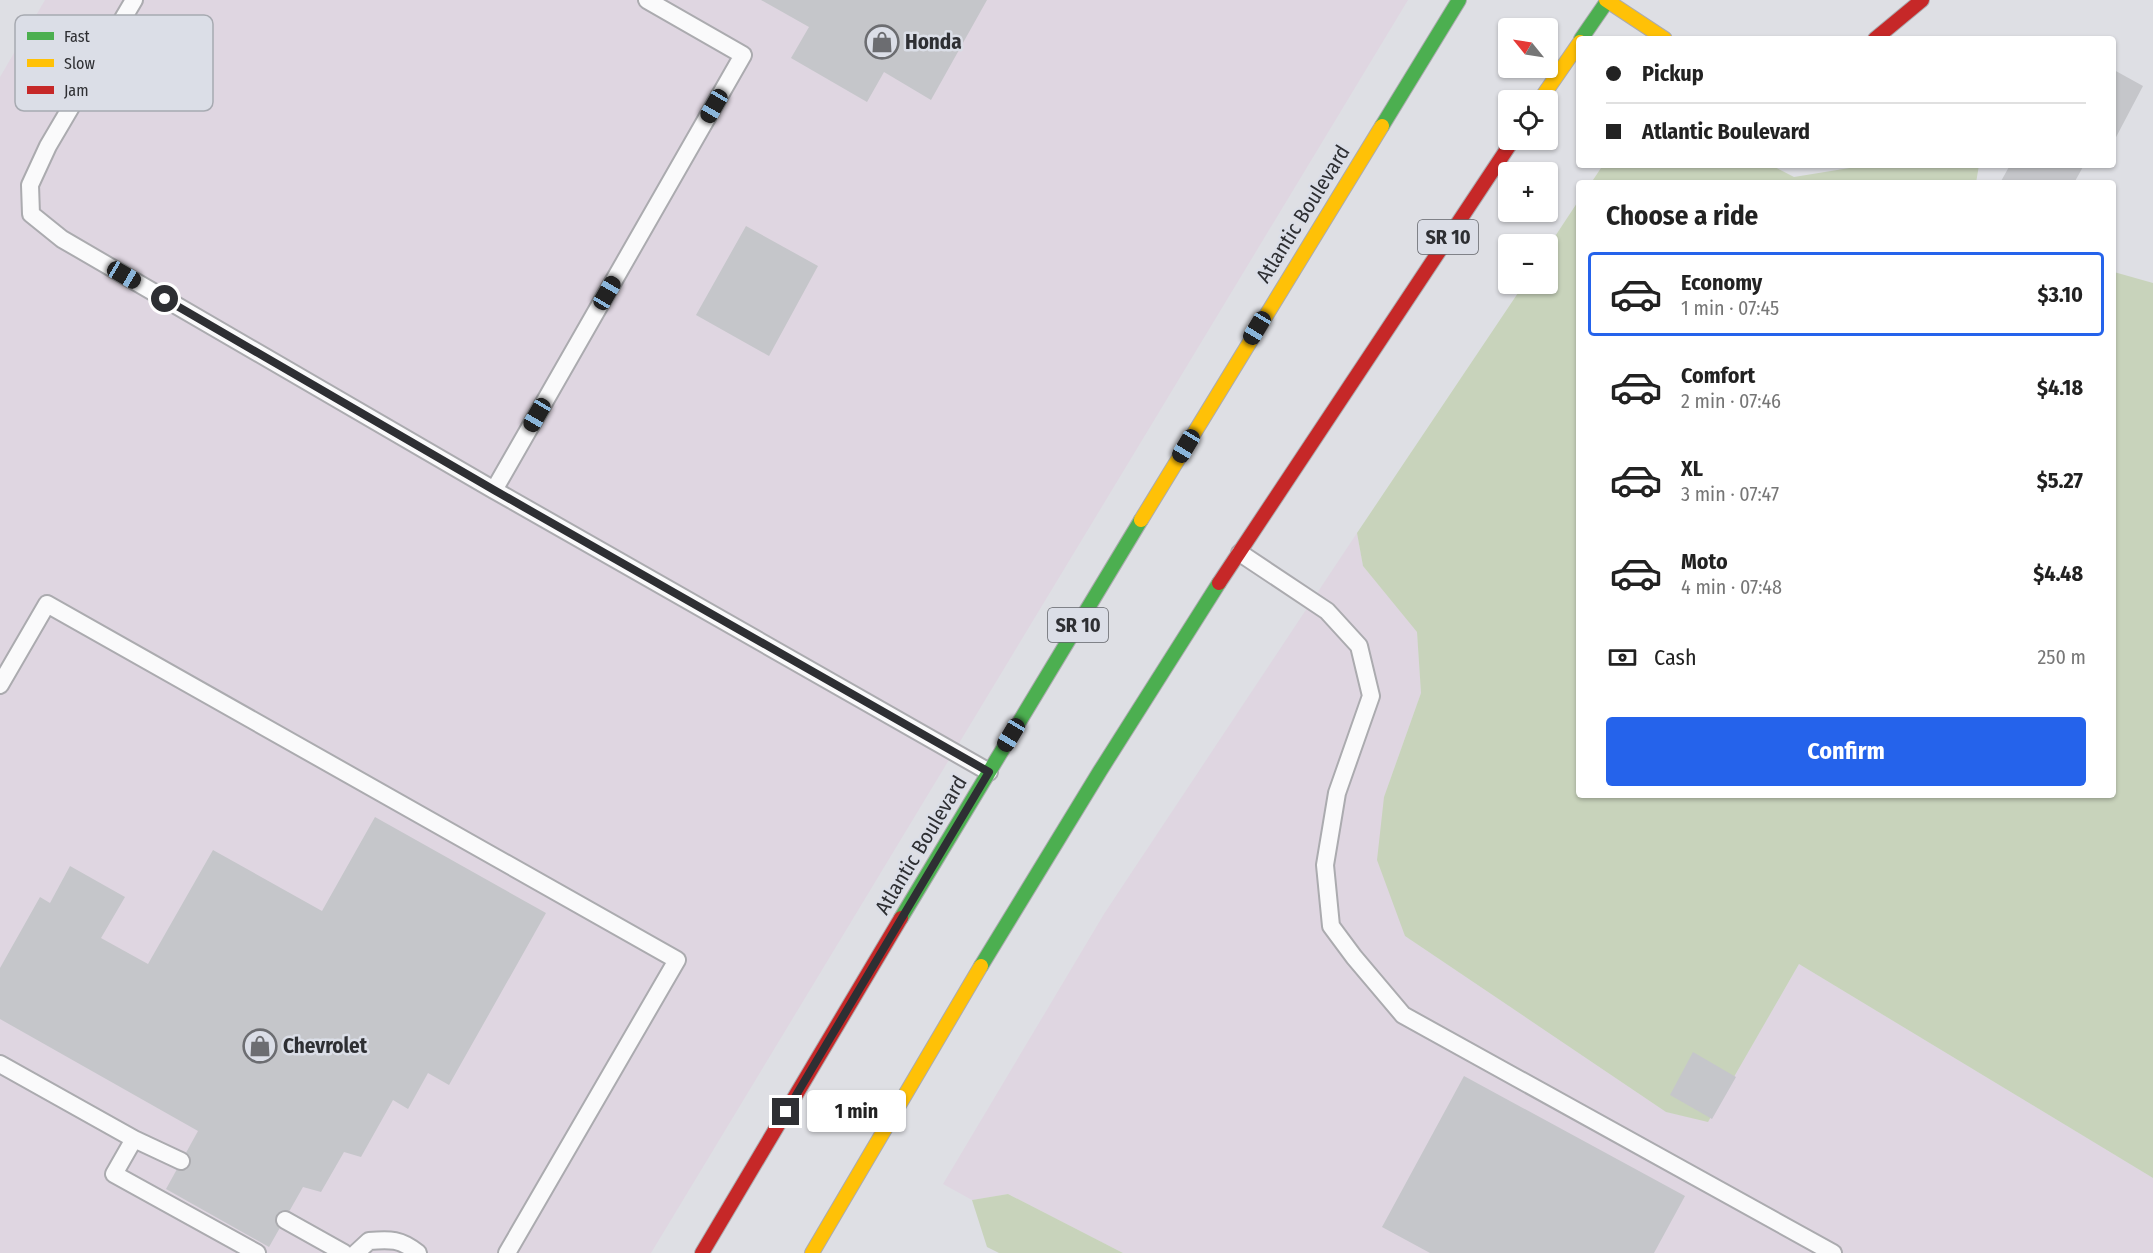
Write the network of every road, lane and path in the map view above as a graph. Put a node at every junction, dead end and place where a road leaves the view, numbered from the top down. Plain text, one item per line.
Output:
1 (134, 0) edge
2 (647, 0) edge
3 (1460, 0) edge
4 (1607, 0) edge
5 (1922, 0) edge
6 (125, 15) edge
7 (1583, 36) edge
8 (1661, 36) edge
9 (1879, 36) edge
10 (1576, 46) edge
11 (1547, 90) edge
12 (69, 111) edge
13 (1507, 150) edge
14 (494, 490) junction
15 (1240, 553) junction
16 (0, 685) edge
17 (989, 772) junction
18 (0, 1064) edge
19 (134, 1139) junction
20 (181, 1161) dead end
21 (285, 1220) dead end
22 (257, 1253) edge
23 (344, 1253) edge
24 (356, 1253) edge
25 (418, 1253) edge
26 (507, 1253) edge
27 (702, 1253) edge
28 (812, 1253) edge
29 (1833, 1253) edge

1 - 6 lane
2 - 14 lane
3 - 17 main road, Atlantic Boulevard / SR 10
4 - 7 main road
4 - 8 main road
5 - 9 main road
10 - 11 main road
12 - 14 lane
13 - 15 main road, SR 10
14 - 17 lane
15 - 28 main road, SR 10
15 - 29 lane
16 - 26 lane
17 - 27 main road, Atlantic Boulevard / SR 10
18 - 19 lane
19 - 20 lane
19 - 22 lane
21 - 23 lane
24 - 25 lane

